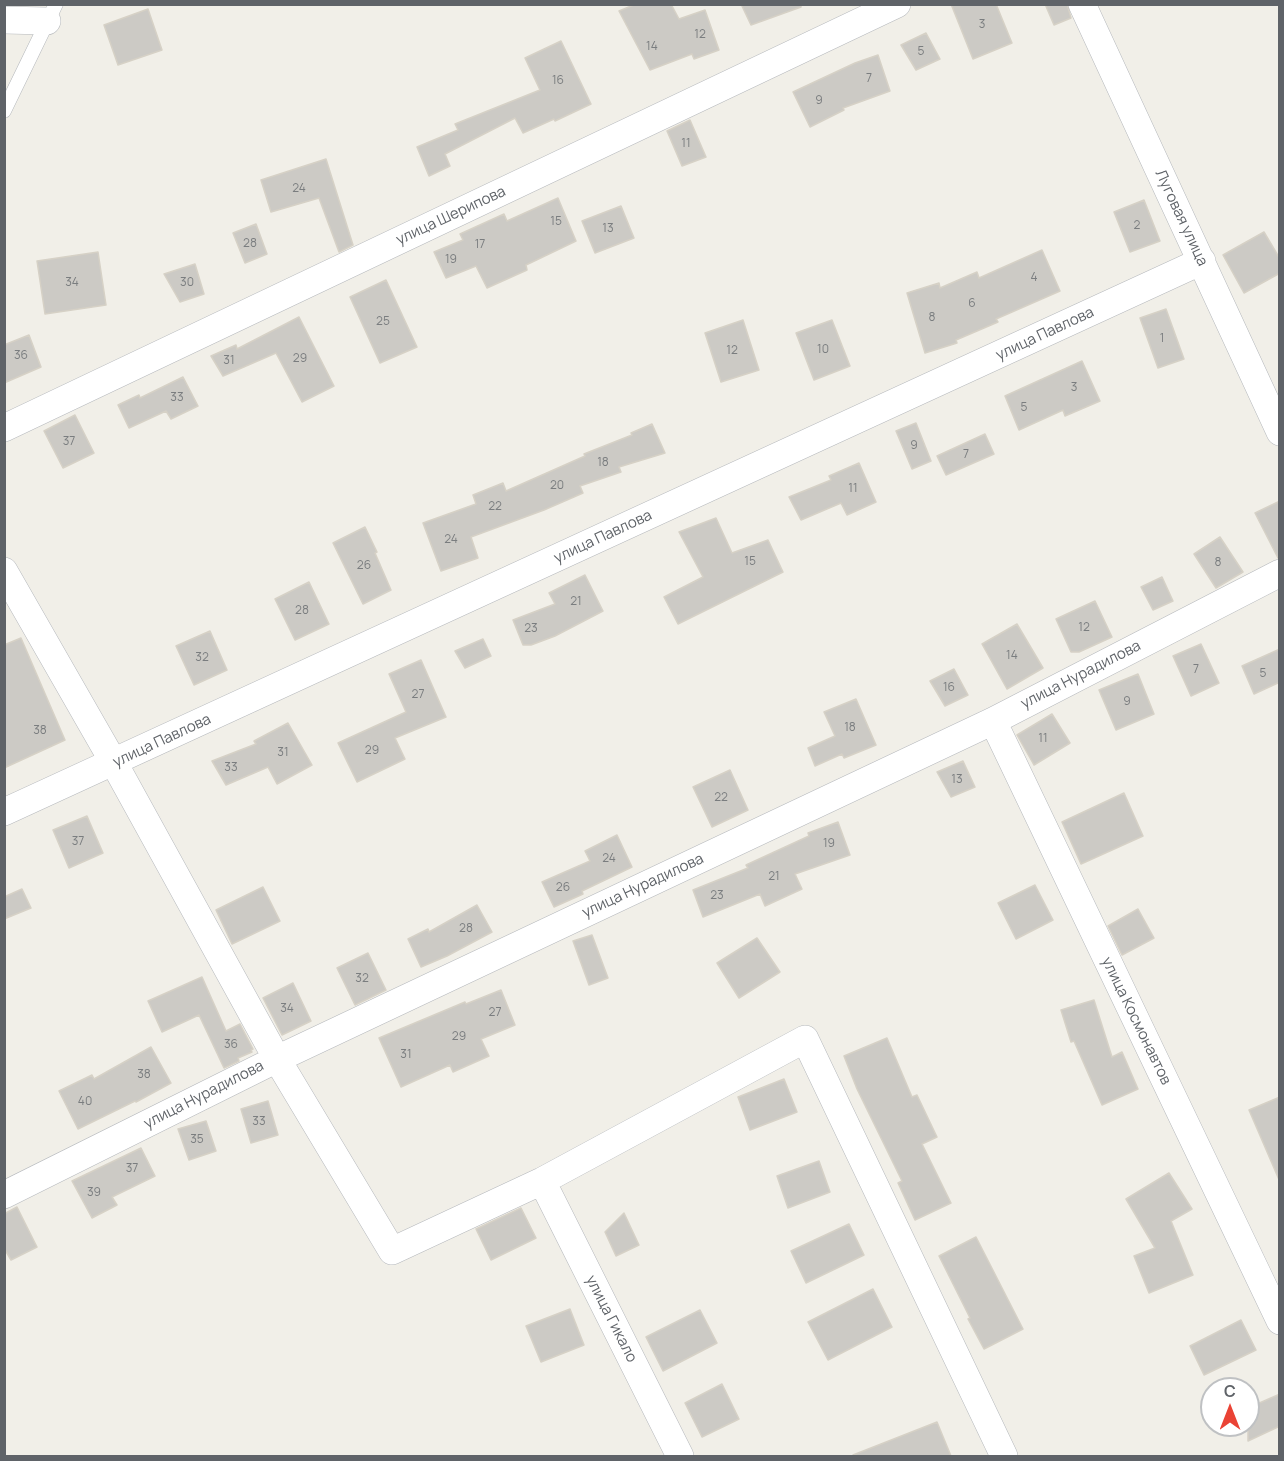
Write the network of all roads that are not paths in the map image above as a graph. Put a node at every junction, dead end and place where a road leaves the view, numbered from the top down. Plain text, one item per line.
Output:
1 (20, 4) edge
2 (897, 4) edge
3 (1082, 4) edge
4 (4, 13) edge
5 (51, 13) edge
6 (4, 20) edge
7 (4, 111) edge
8 (1202, 261) junction
9 (4, 428) edge
10 (1280, 432) edge
11 (4, 571) edge
12 (1280, 573) edge
13 (993, 721) junction
14 (114, 763) junction
15 (4, 812) edge
16 (277, 1059) junction
17 (542, 1181) junction
18 (4, 1195) edge
19 (1280, 1321) edge
20 (680, 1456) edge
21 (1004, 1456) edge

1 - 4 street
2 - 9 street, улица Шерипова
3 - 8 street, Луговая улица
5 - 6 street
5 - 7 lane
8 - 10 street, Луговая улица
8 - 14 street, улица Павлова
11 - 14 street
12 - 13 street, улица Нурадилова
13 - 16 street, улица Нурадилова
13 - 19 street, улица Космонавтов
14 - 15 street, улица Павлова
14 - 16 street
16 - 17 street
16 - 18 street, улица Нурадилова
17 - 20 street, улица Гикало
17 - 21 street

